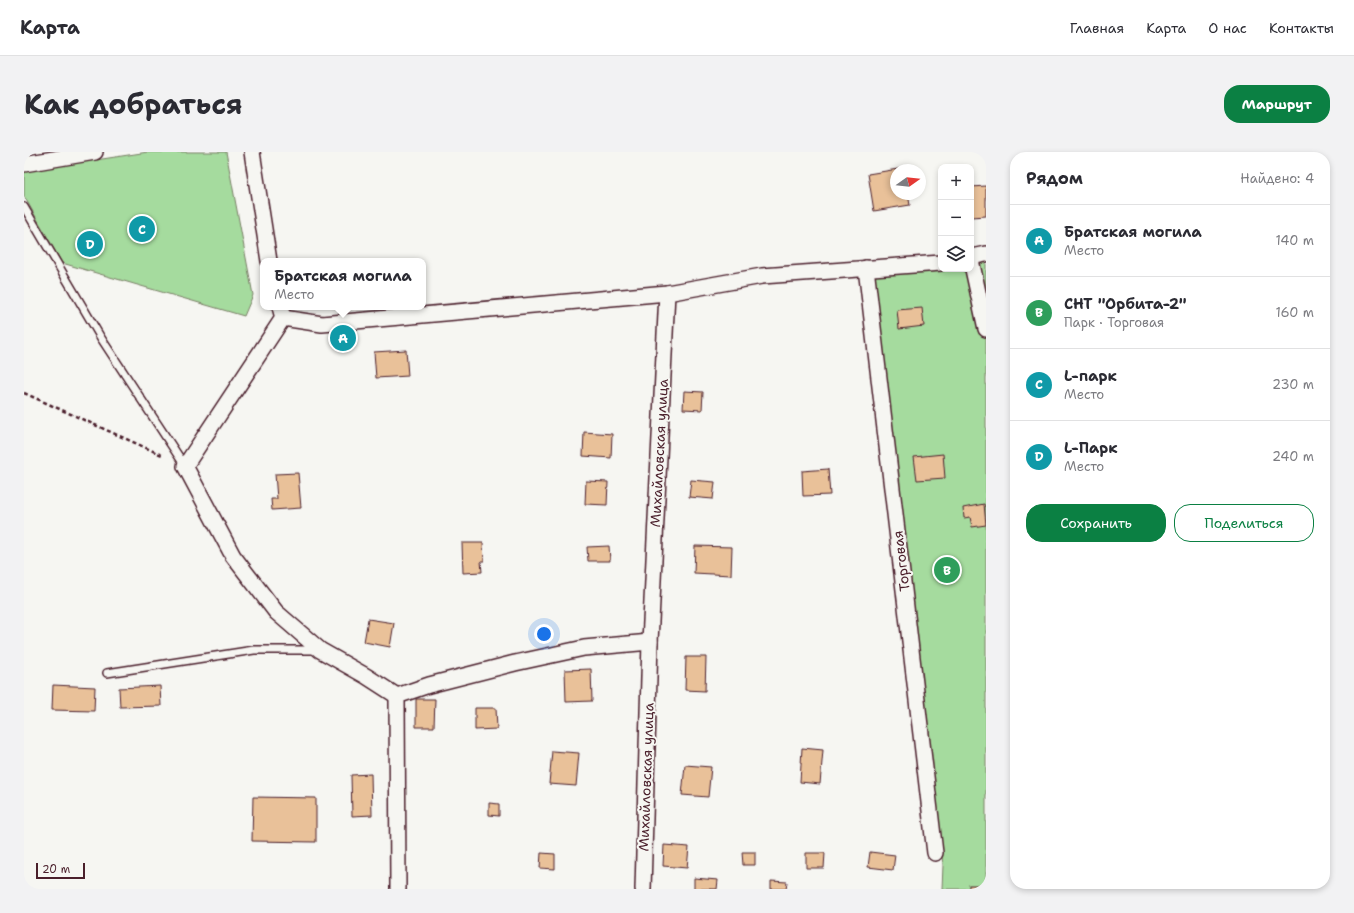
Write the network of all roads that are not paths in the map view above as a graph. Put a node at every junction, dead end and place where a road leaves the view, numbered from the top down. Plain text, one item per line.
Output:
1 (95, 152) edge
2 (252, 152) edge
3 (24, 164) edge
4 (24, 207) edge
5 (986, 254) edge
6 (974, 257) edge
7 (269, 258) edge
8 (938, 263) edge
9 (866, 268) junction
10 (974, 272) edge
11 (666, 293) junction
12 (281, 313) edge
13 (986, 329) edge
14 (185, 466) junction
15 (650, 642) junction
16 (320, 650) junction
17 (107, 673) dead end
18 (397, 696) junction
19 (935, 853) dead end
20 (398, 889) edge
21 (644, 889) edge

1 - 3 street
2 - 7 street
4 - 14 lane
5 - 6 street
8 - 9 street
9 - 11 street
9 - 19 street, Торговая
10 - 13 street
11 - 12 street
11 - 15 street, Михайловская улица
12 - 14 street
14 - 16 street
15 - 18 street
15 - 21 street, Михайловская улица
16 - 17 lane
16 - 18 street
18 - 20 street

